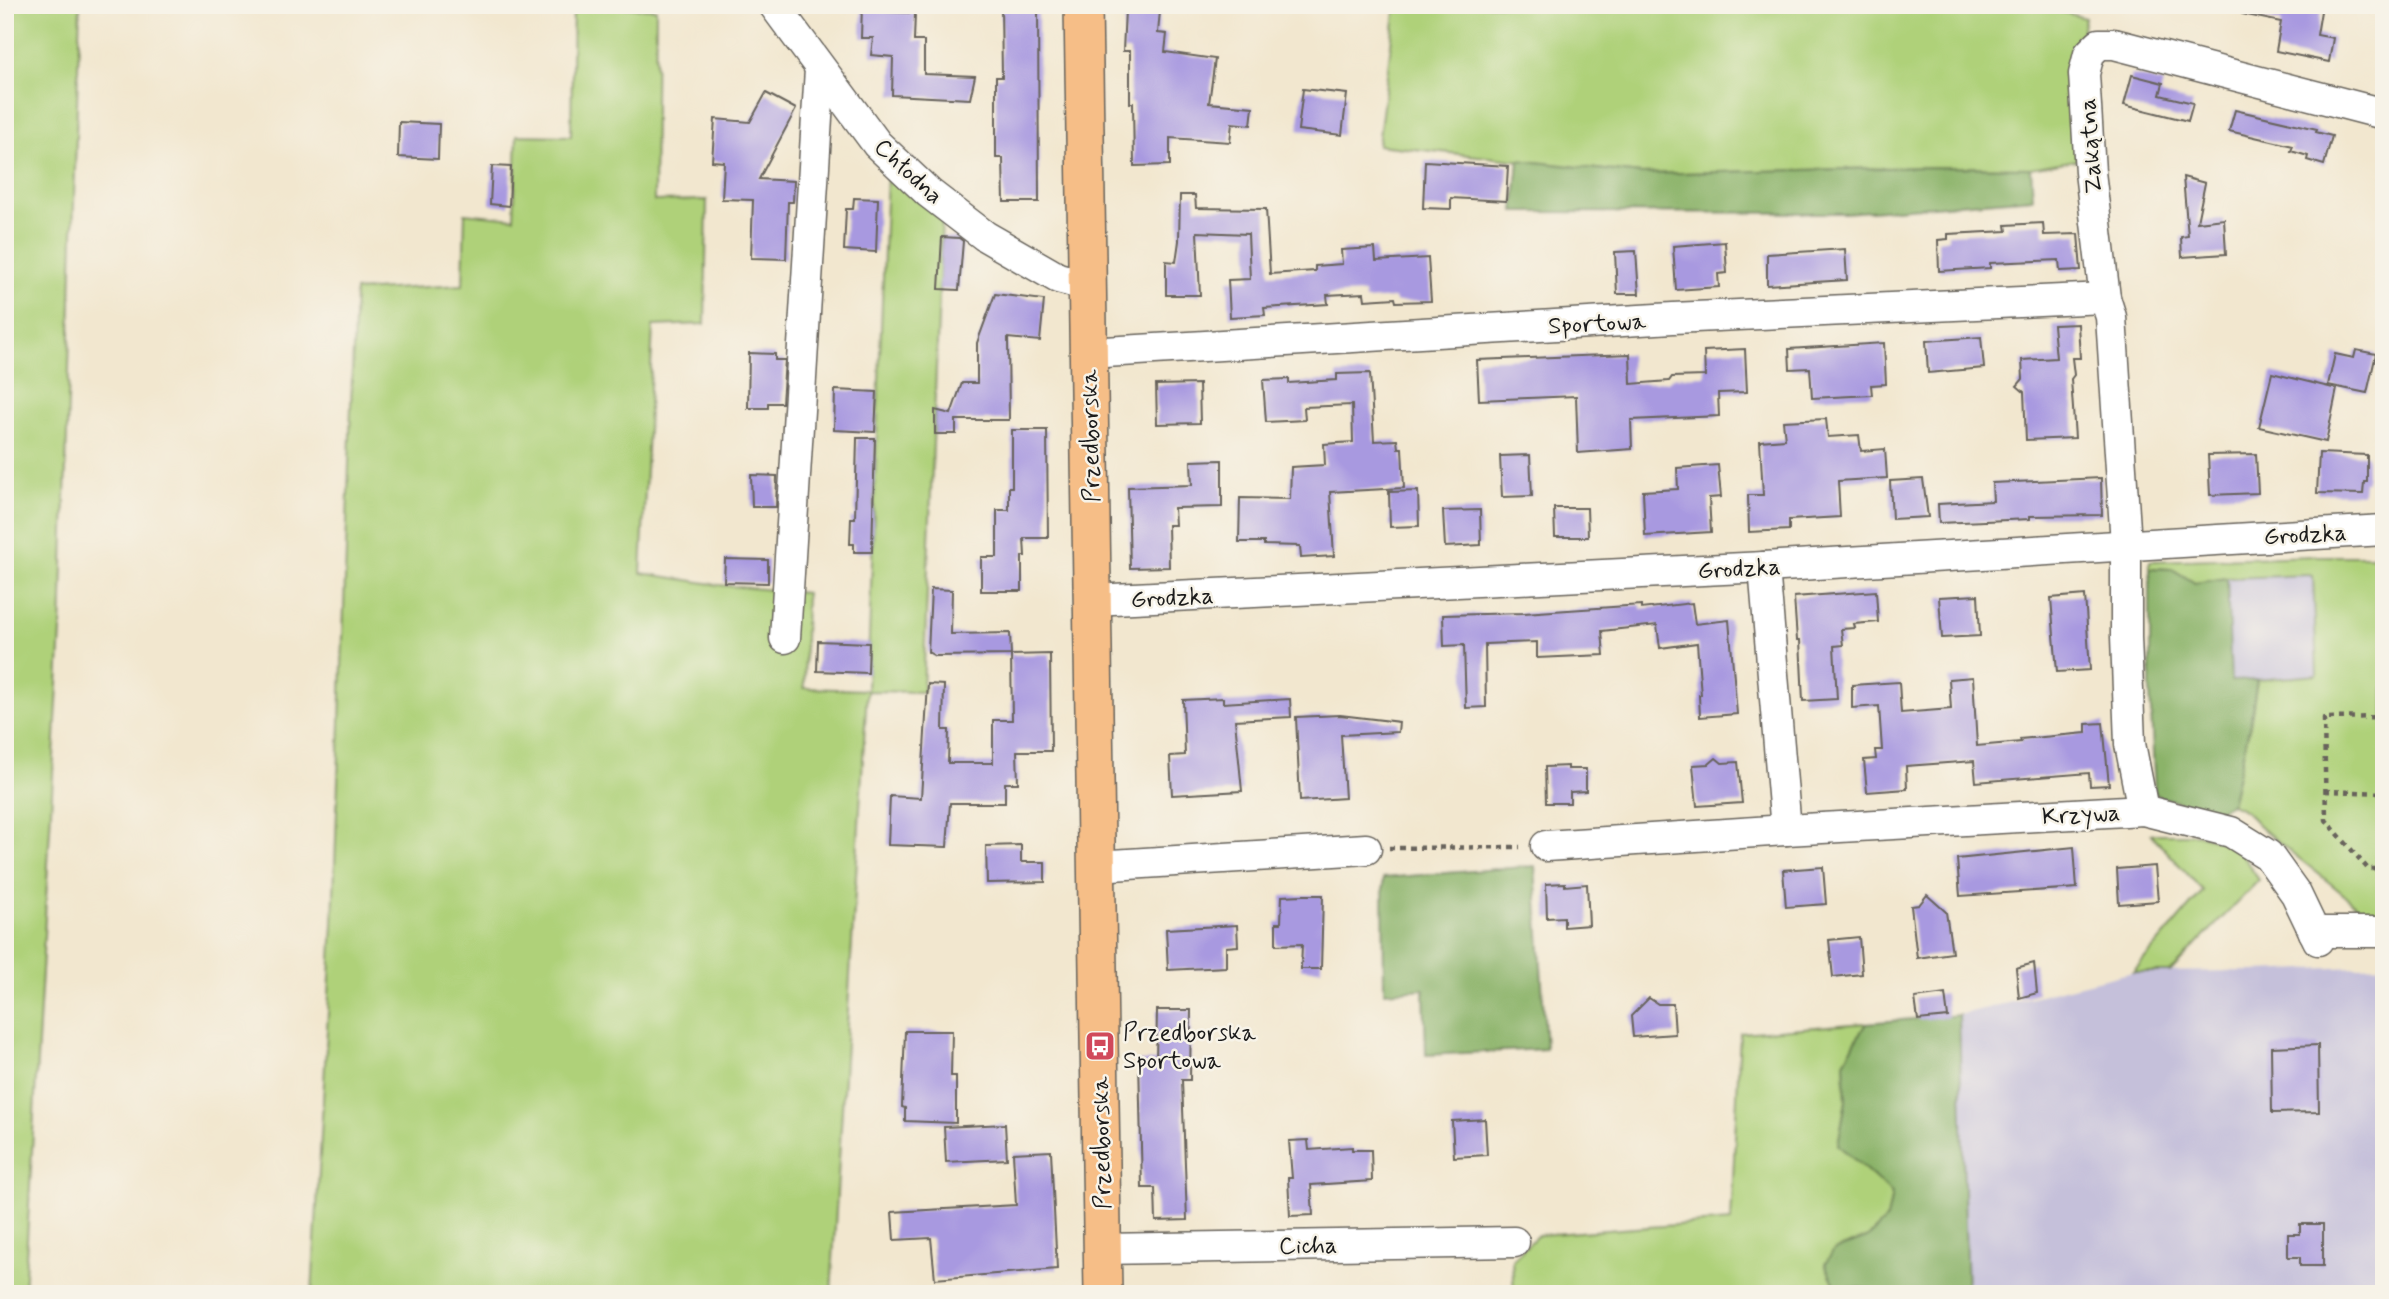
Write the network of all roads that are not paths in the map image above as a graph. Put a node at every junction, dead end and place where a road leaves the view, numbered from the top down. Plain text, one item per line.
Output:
1 (774, 5) edge
2 (1083, 5) edge
3 (820, 69) junction
4 (2384, 114) edge
5 (1088, 286) junction
6 (2105, 298) junction
7 (1088, 353) junction
8 (2384, 530) edge
9 (2126, 544) junction
10 (1764, 567) junction
11 (1093, 600) junction
12 (785, 638) dead end
13 (2143, 810) junction
14 (1786, 830) junction
15 (1546, 846) road end
16 (1366, 849) road end
17 (1096, 866) junction
18 (2384, 932) edge
19 (1514, 1242) dead end
20 (1102, 1249) junction
21 (1104, 1294) edge

1 - 3 street, Chłodna
2 - 5 main road, Przedborska
3 - 5 street, Chłodna
3 - 12 street
4 - 6 street, Zakątna
5 - 7 main road, Przedborska
6 - 7 street, Sportowa
6 - 9 street, Zakątna
7 - 11 main road, Przedborska
8 - 9 street, Grodzka
9 - 10 street, Grodzka
9 - 13 street, Zakątna
10 - 11 street, Grodzka
10 - 14 street
11 - 17 main road, Przedborska
13 - 14 street, Krzywa
13 - 18 street, Krzywa
14 - 15 street, Krzywa
16 - 17 street
17 - 20 main road, Przedborska
19 - 20 street, Cicha
20 - 21 main road, Przedborska

